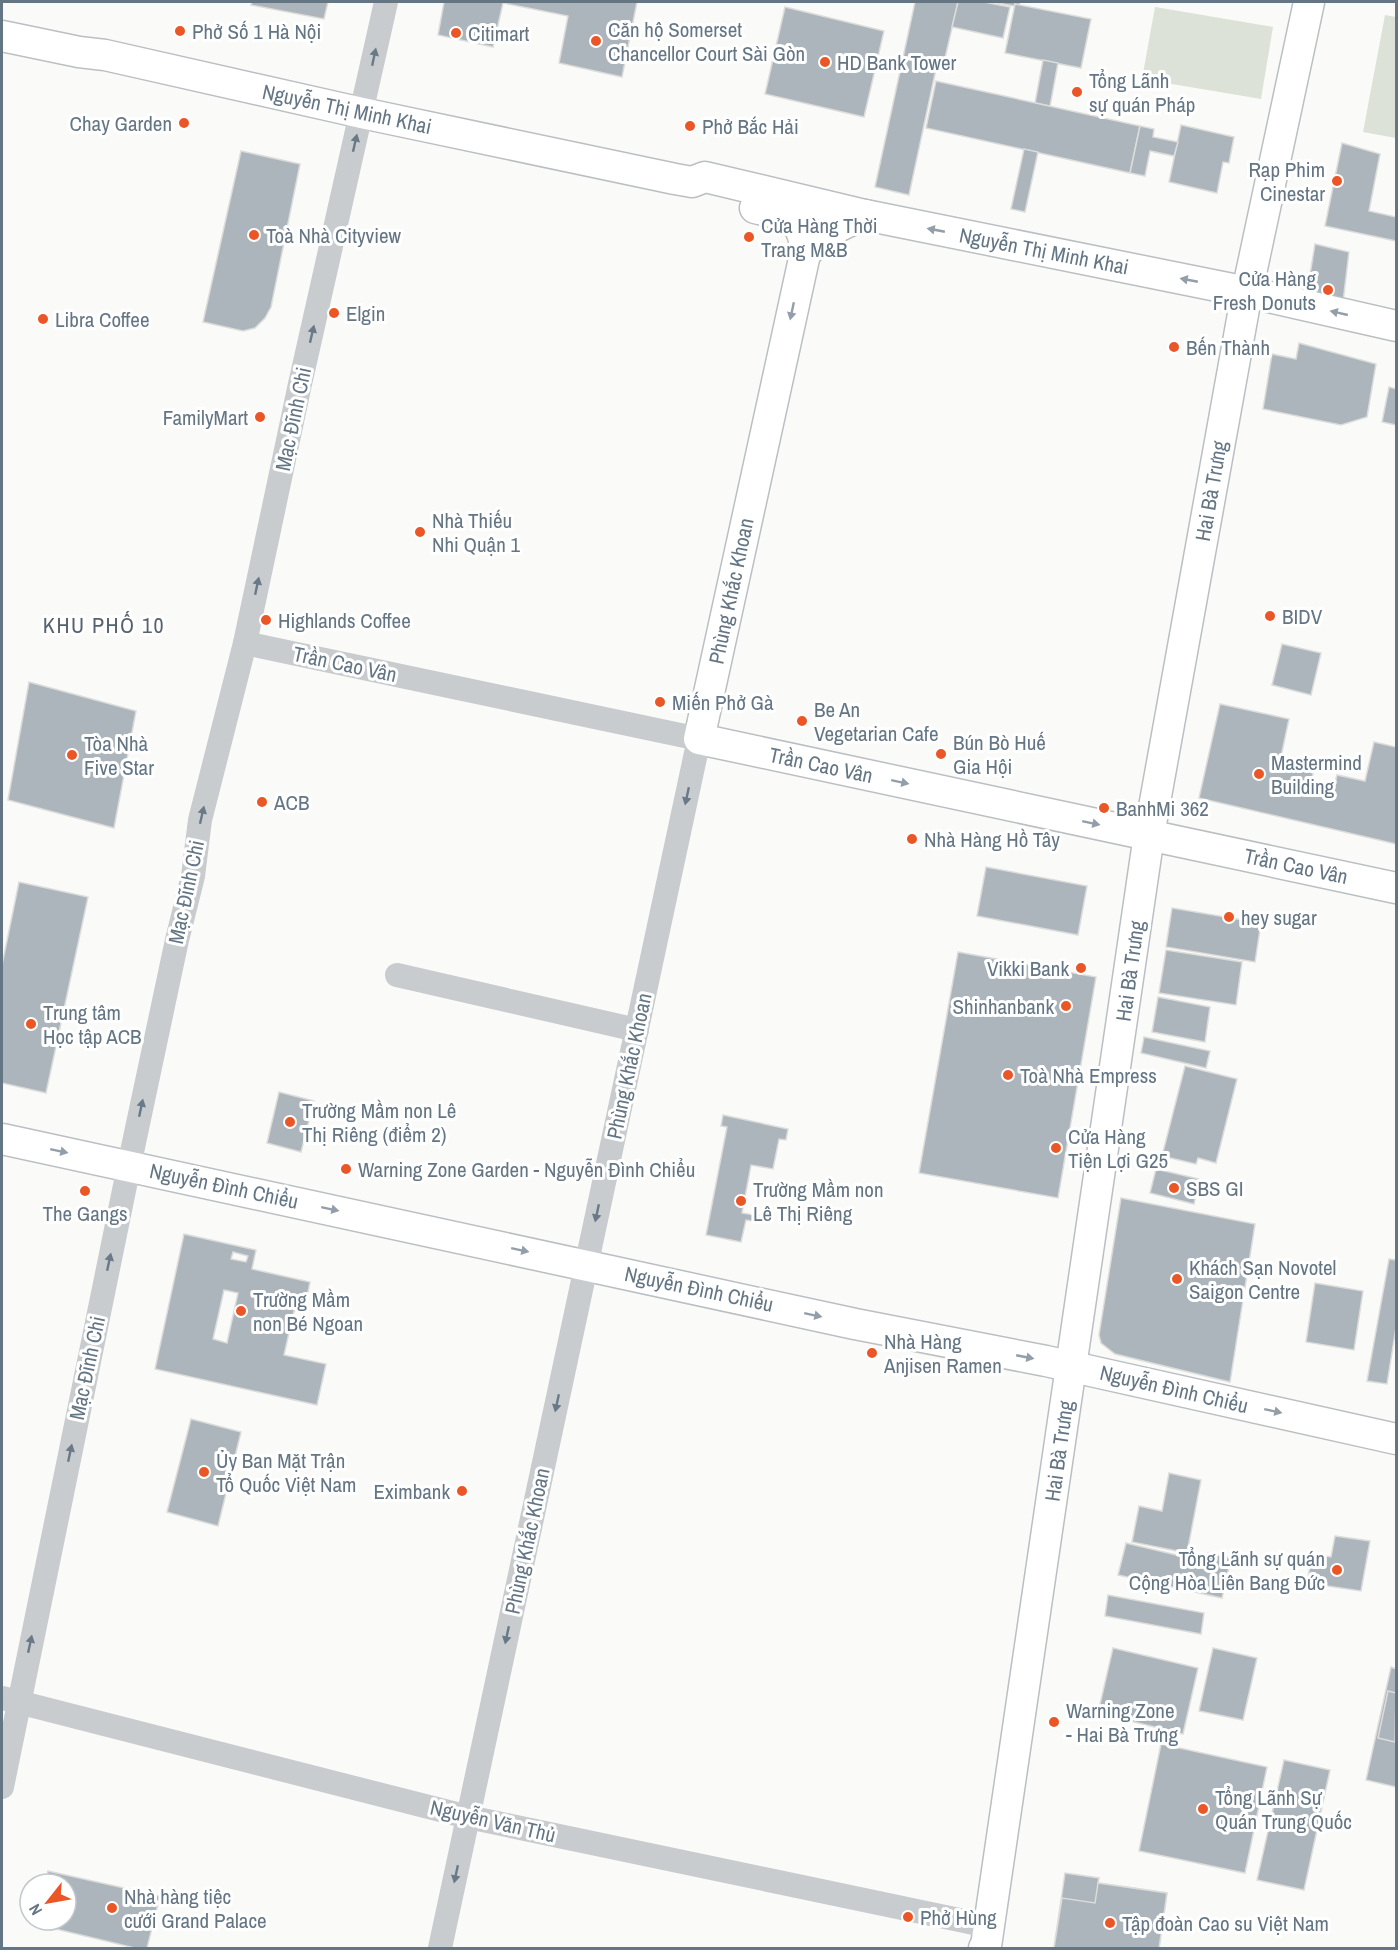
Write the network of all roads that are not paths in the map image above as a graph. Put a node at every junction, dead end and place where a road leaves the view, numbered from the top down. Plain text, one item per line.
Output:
1 (386, 2) edge
2 (1309, 2) edge
3 (2, 36) edge
4 (362, 113) junction
5 (692, 182) junction
6 (865, 215) junction
7 (805, 254) junction
8 (1247, 292) junction
9 (1396, 326) edge
10 (245, 643) junction
11 (699, 739) junction
12 (1149, 835) junction
13 (1396, 888) edge
14 (397, 975) dead end
15 (637, 1030) junction
16 (2, 1139) edge
17 (129, 1166) junction
18 (586, 1265) junction
19 (1073, 1366) junction
20 (1396, 1438) edge
21 (10, 1700) edge
22 (2, 1787) edge
23 (468, 1817) junction
24 (986, 1942) edge
25 (440, 1948) edge

4 -> 1 street, Mạc Đĩnh Chi
2 - 8 main road, Hai Bà Trưng
3 - 4 main road, Nguyễn Thị Minh Khai
4 - 5 main road, Nguyễn Thị Minh Khai
10 -> 4 street, Mạc Đĩnh Chi
5 - 6 main road, Nguyễn Thị Minh Khai
5 - 7 main road, Nguyễn Thị Minh Khai
6 - 7 main road
8 -> 6 main road, Nguyễn Thị Minh Khai
7 -> 11 main road, Phùng Khắc Khoan
9 -> 8 main road, Nguyễn Thị Minh Khai
8 - 12 main road, Hai Bà Trưng
10 - 11 street, Trần Cao Vân
17 -> 10 street, Mạc Đĩnh Chi
11 -> 12 main road, Trần Cao Vân
11 -> 15 street, Phùng Khắc Khoan
12 - 13 main road, Trần Cao Vân
12 - 19 main road, Hai Bà Trưng
14 - 15 street
15 -> 18 street, Phùng Khắc Khoan
16 -> 17 main road, Nguyễn Đình Chiểu
17 -> 18 main road, Nguyễn Đình Chiểu
21 -> 17 street, Mạc Đĩnh Chi
18 -> 19 main road, Nguyễn Đình Chiểu
18 -> 23 street, Phùng Khắc Khoan
19 -> 20 main road, Nguyễn Đình Chiểu
19 - 24 main road, Hai Bà Trưng
21 - 22 street, Mạc Đĩnh Chi
21 - 23 street, Nguyễn Văn Thủ
23 - 24 street, Nguyễn Văn Thủ
23 -> 25 street, Phùng Khắc Khoan

